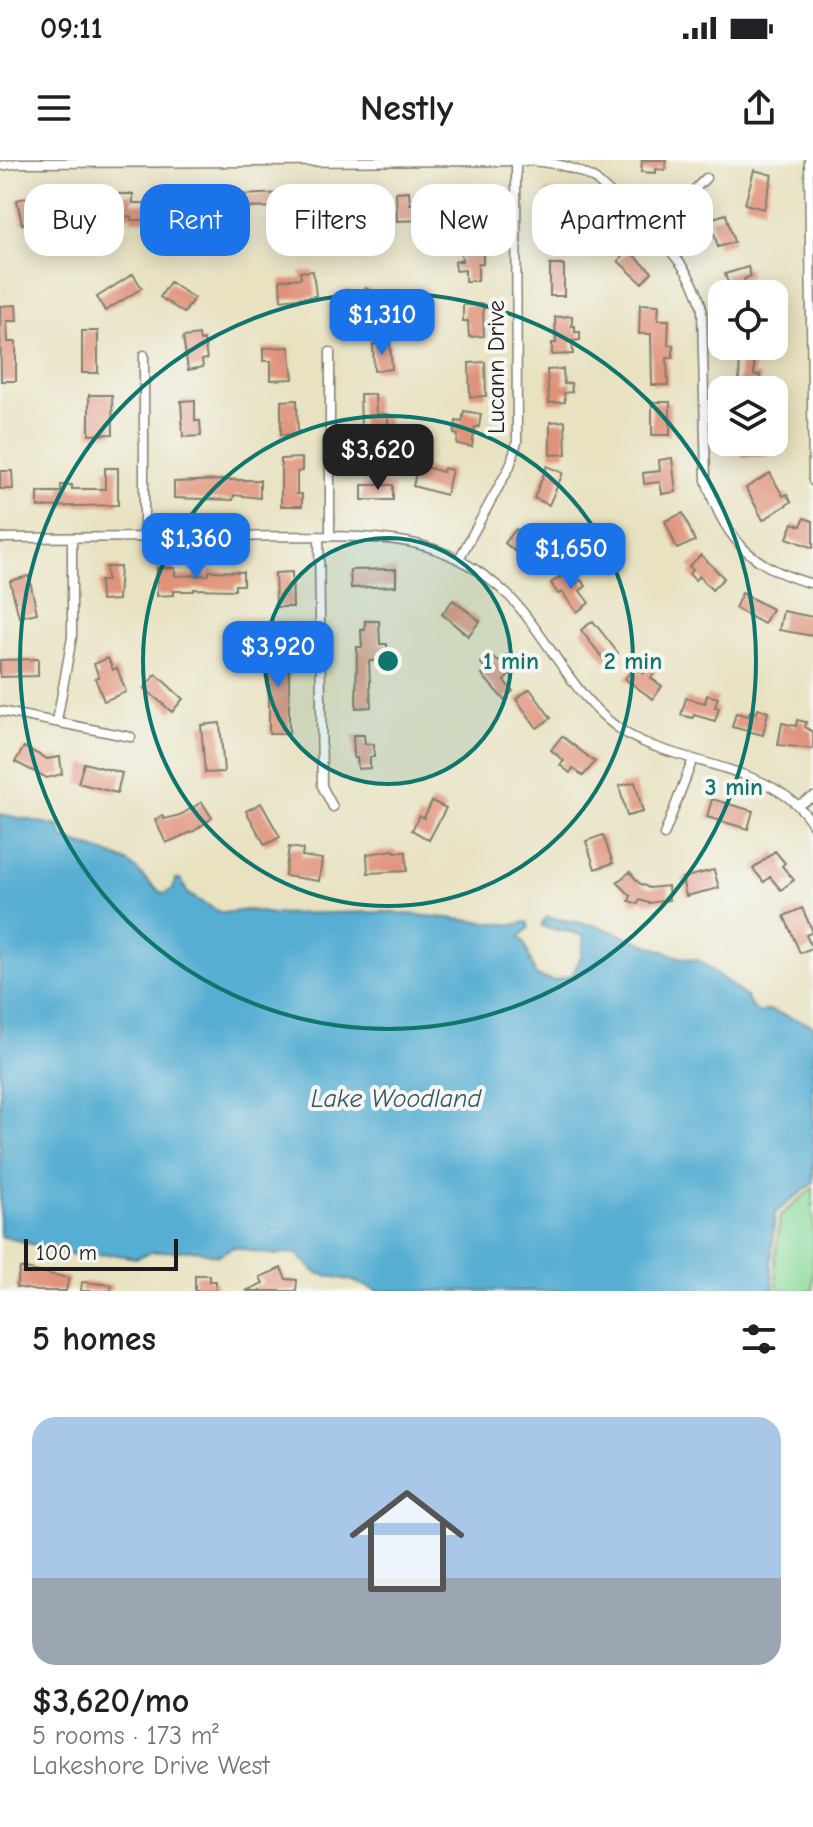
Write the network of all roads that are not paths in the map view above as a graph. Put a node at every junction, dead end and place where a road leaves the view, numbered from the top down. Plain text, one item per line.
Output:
1 (809, 160) edge
2 (516, 161) edge
3 (0, 166) edge
4 (706, 178) dead end
5 (600, 184) edge
6 (700, 184) edge
7 (674, 256) edge
8 (811, 288) edge
9 (330, 352) dead end
10 (144, 355) dead end
11 (812, 481) edge
12 (319, 536) junction
13 (330, 536) junction
14 (144, 537) junction
15 (0, 538) edge
16 (72, 538) junction
17 (459, 559) junction
18 (813, 584) edge
19 (0, 711) edge
20 (57, 721) junction
21 (131, 737) dead end
22 (693, 759) junction
23 (813, 797) edge
24 (798, 805) junction
25 (333, 807) dead end
26 (813, 825) edge
27 (664, 835) dead end

1 - 8 street
2 - 3 street
2 - 5 street
2 - 17 street, Lucann Drive
4 - 6 street
7 - 18 street
8 - 11 street
9 - 13 street
10 - 14 street
12 - 13 street
12 - 14 street
12 - 25 street
13 - 17 street
14 - 16 street
15 - 16 street
16 - 20 street
17 - 22 street
19 - 20 street
20 - 21 street
22 - 24 street
22 - 27 street
23 - 24 street
24 - 26 street

